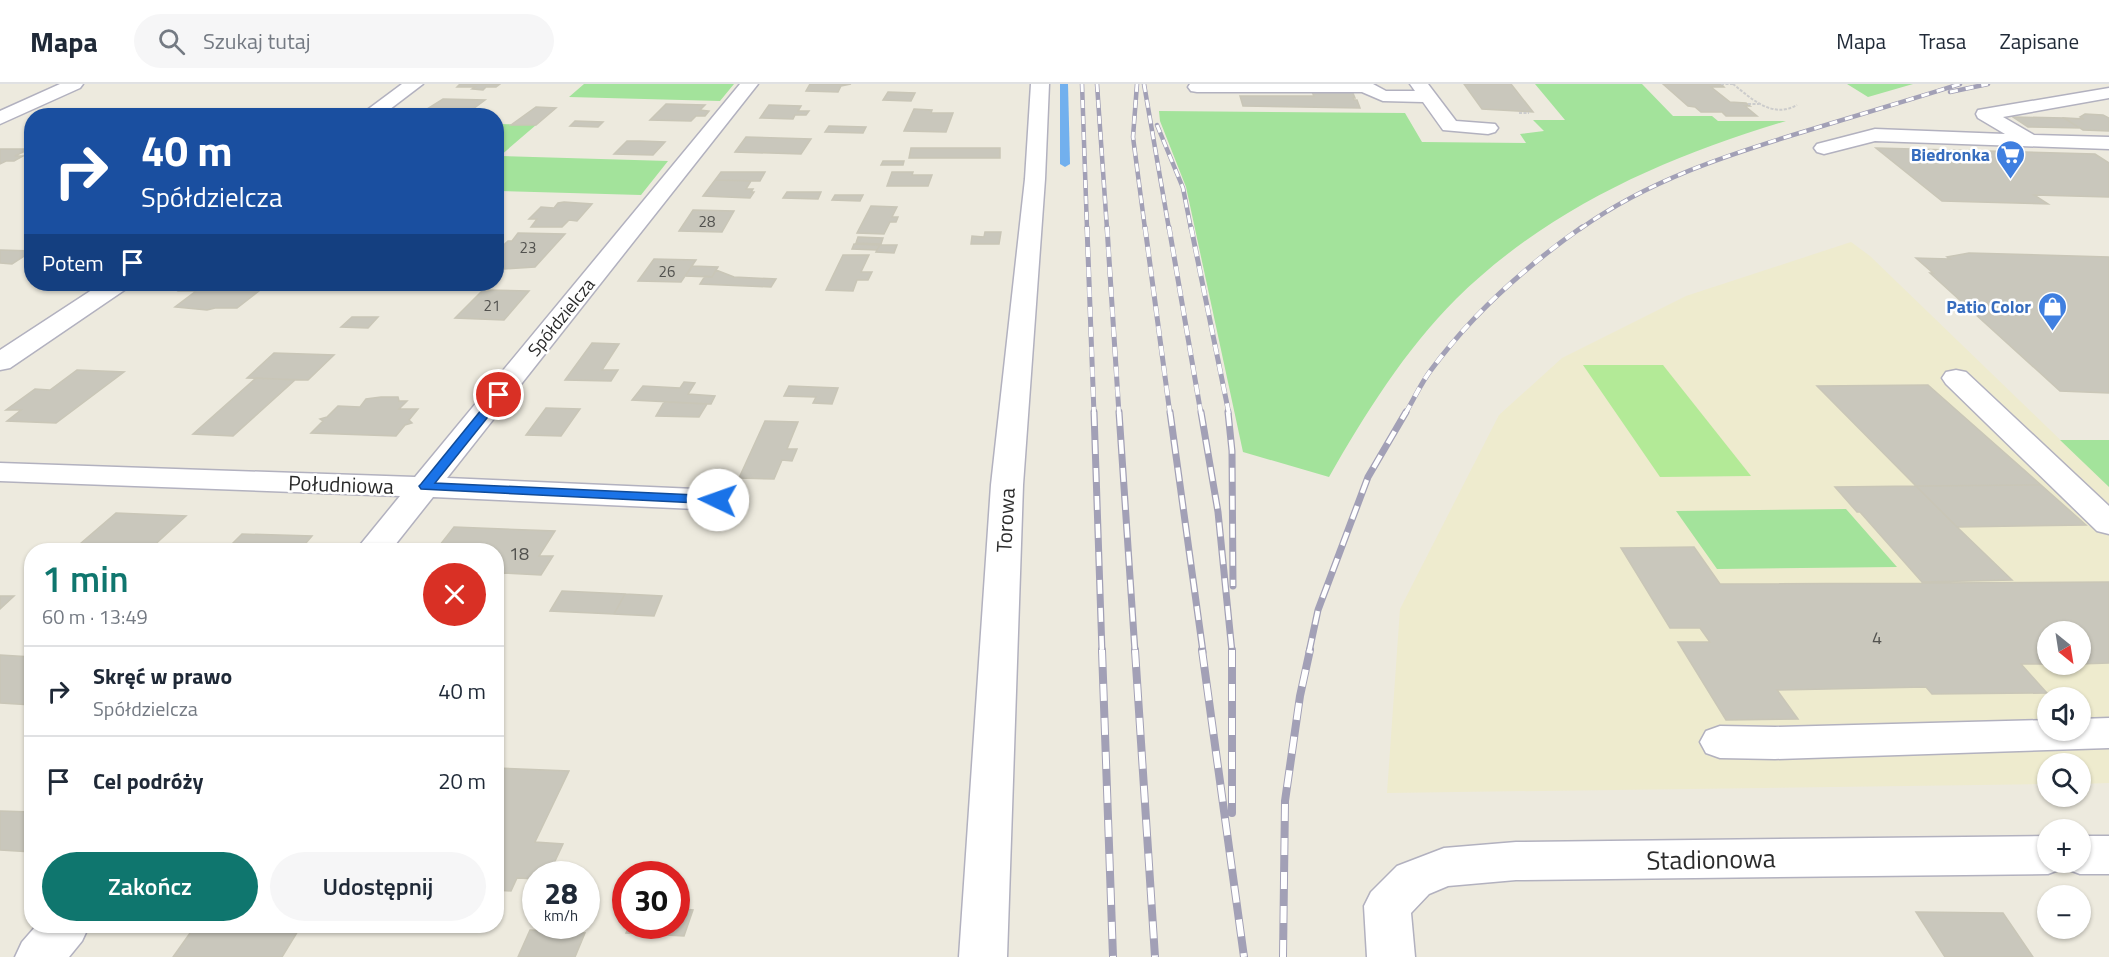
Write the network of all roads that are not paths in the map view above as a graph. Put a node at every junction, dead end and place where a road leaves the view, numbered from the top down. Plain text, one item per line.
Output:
1 (74, 84) edge
2 (414, 84) edge
3 (749, 84) edge
4 (1040, 84) edge
5 (1197, 87) dead end
6 (1423, 91) edge
7 (2109, 93) edge
8 (380, 108) edge
9 (0, 118) edge
10 (1488, 128) dead end
11 (2032, 140) junction
12 (2109, 143) edge
13 (1824, 148) dead end
14 (106, 291) edge
15 (0, 362) edge
16 (1956, 378) dead end
17 (0, 472) edge
18 (425, 486) junction
19 (718, 500) dead end
20 (2109, 524) edge
21 (379, 543) edge
22 (2109, 733) edge
23 (1720, 742) dead end
24 (2037, 855) edge
25 (2091, 855) edge
26 (2109, 855) edge
27 (59, 933) edge
28 (39, 957) edge
29 (983, 957) edge
30 (1391, 957) edge

1 - 9 street
2 - 8 street
3 - 18 street, Spółdzielcza
4 - 29 street, Torowa
5 - 6 street
6 - 10 street
7 - 11 street
11 - 12 street
11 - 13 street
14 - 15 street
16 - 20 street
17 - 18 street, Południowa
18 - 19 street, Południowa
18 - 21 street, Spółdzielcza
22 - 23 street
24 - 30 street, Stadionowa
25 - 26 street
27 - 28 street

